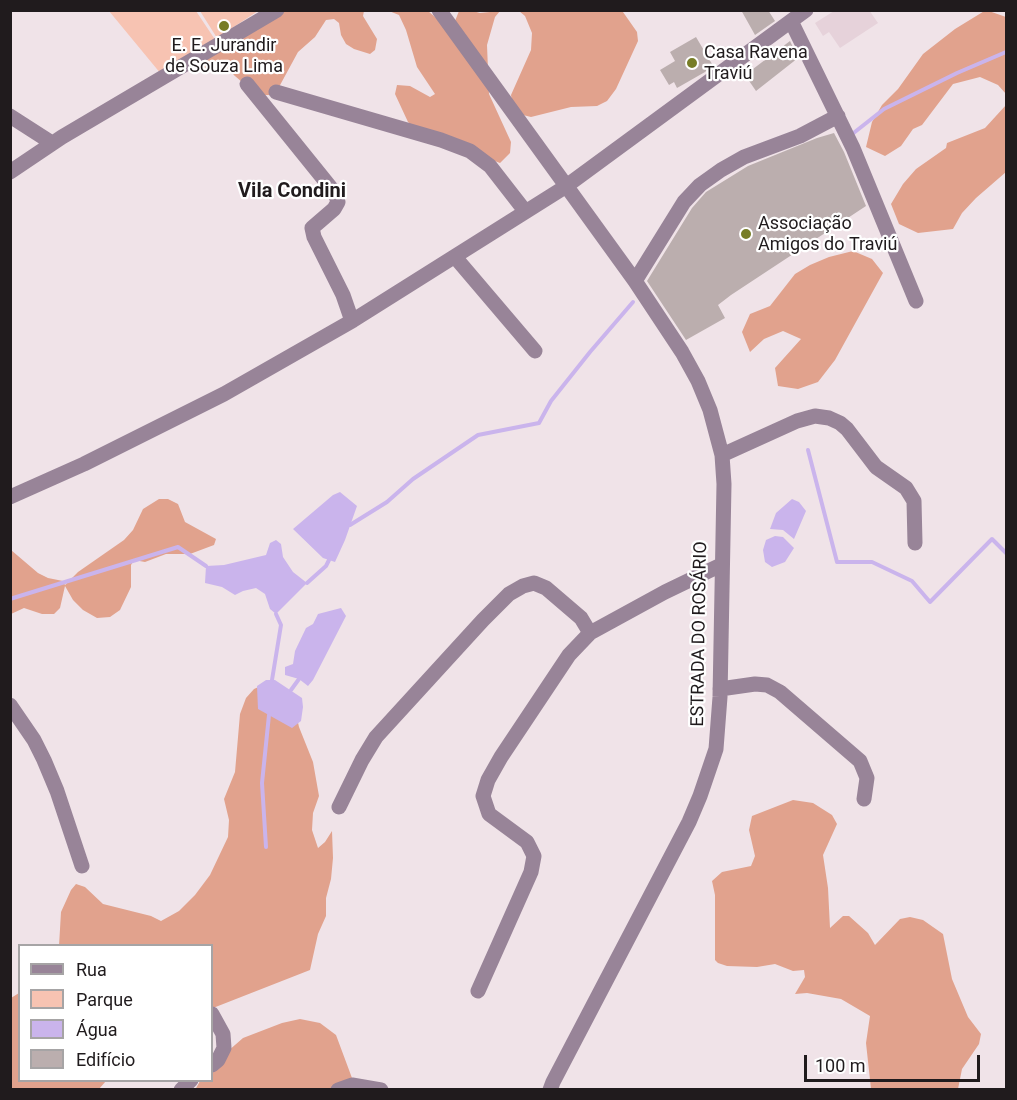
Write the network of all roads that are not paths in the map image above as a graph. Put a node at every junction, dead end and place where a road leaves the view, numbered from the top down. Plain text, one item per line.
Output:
1 (277, 10) edge
2 (439, 10) edge
3 (806, 10) edge
4 (791, 21) junction
5 (247, 84) dead end
6 (276, 92) dead end
7 (10, 116) edge
8 (838, 116) junction
9 (52, 143) junction
10 (10, 172) edge
11 (565, 187) junction
12 (525, 211) junction
13 (455, 257) junction
14 (635, 281) junction
15 (916, 301) dead end
16 (352, 321) junction
17 (535, 351) dead end
18 (722, 455) junction
19 (10, 497) edge
20 (915, 543) dead end
21 (721, 565) junction
22 (590, 633) junction
23 (720, 689) junction
24 (10, 705) edge
25 (864, 799) dead end
26 (339, 807) dead end
27 (82, 866) dead end
28 (478, 991) dead end
29 (213, 1016) edge
30 (213, 1064) edge
31 (338, 1089) edge
32 (381, 1089) edge
33 (550, 1089) edge

1 - 9 street
2 - 11 street, ESTRADA DO ROSÁRIO
3 - 4 street
4 - 8 street
4 - 11 street
5 - 16 street
6 - 12 street
7 - 9 street
8 - 14 street
8 - 15 street
9 - 10 street
11 - 12 street
11 - 14 street, ESTRADA DO ROSÁRIO
12 - 13 street
13 - 16 street
13 - 17 street
14 - 18 street, ESTRADA DO ROSÁRIO
16 - 19 street
18 - 20 street
18 - 21 street, ESTRADA DO ROSÁRIO
21 - 22 street
21 - 23 street, ESTRADA DO ROSÁRIO
22 - 26 street
22 - 28 street
23 - 25 street
23 - 33 street, ESTRADA DO ROSÁRIO
24 - 27 street
29 - 30 street
31 - 32 street

